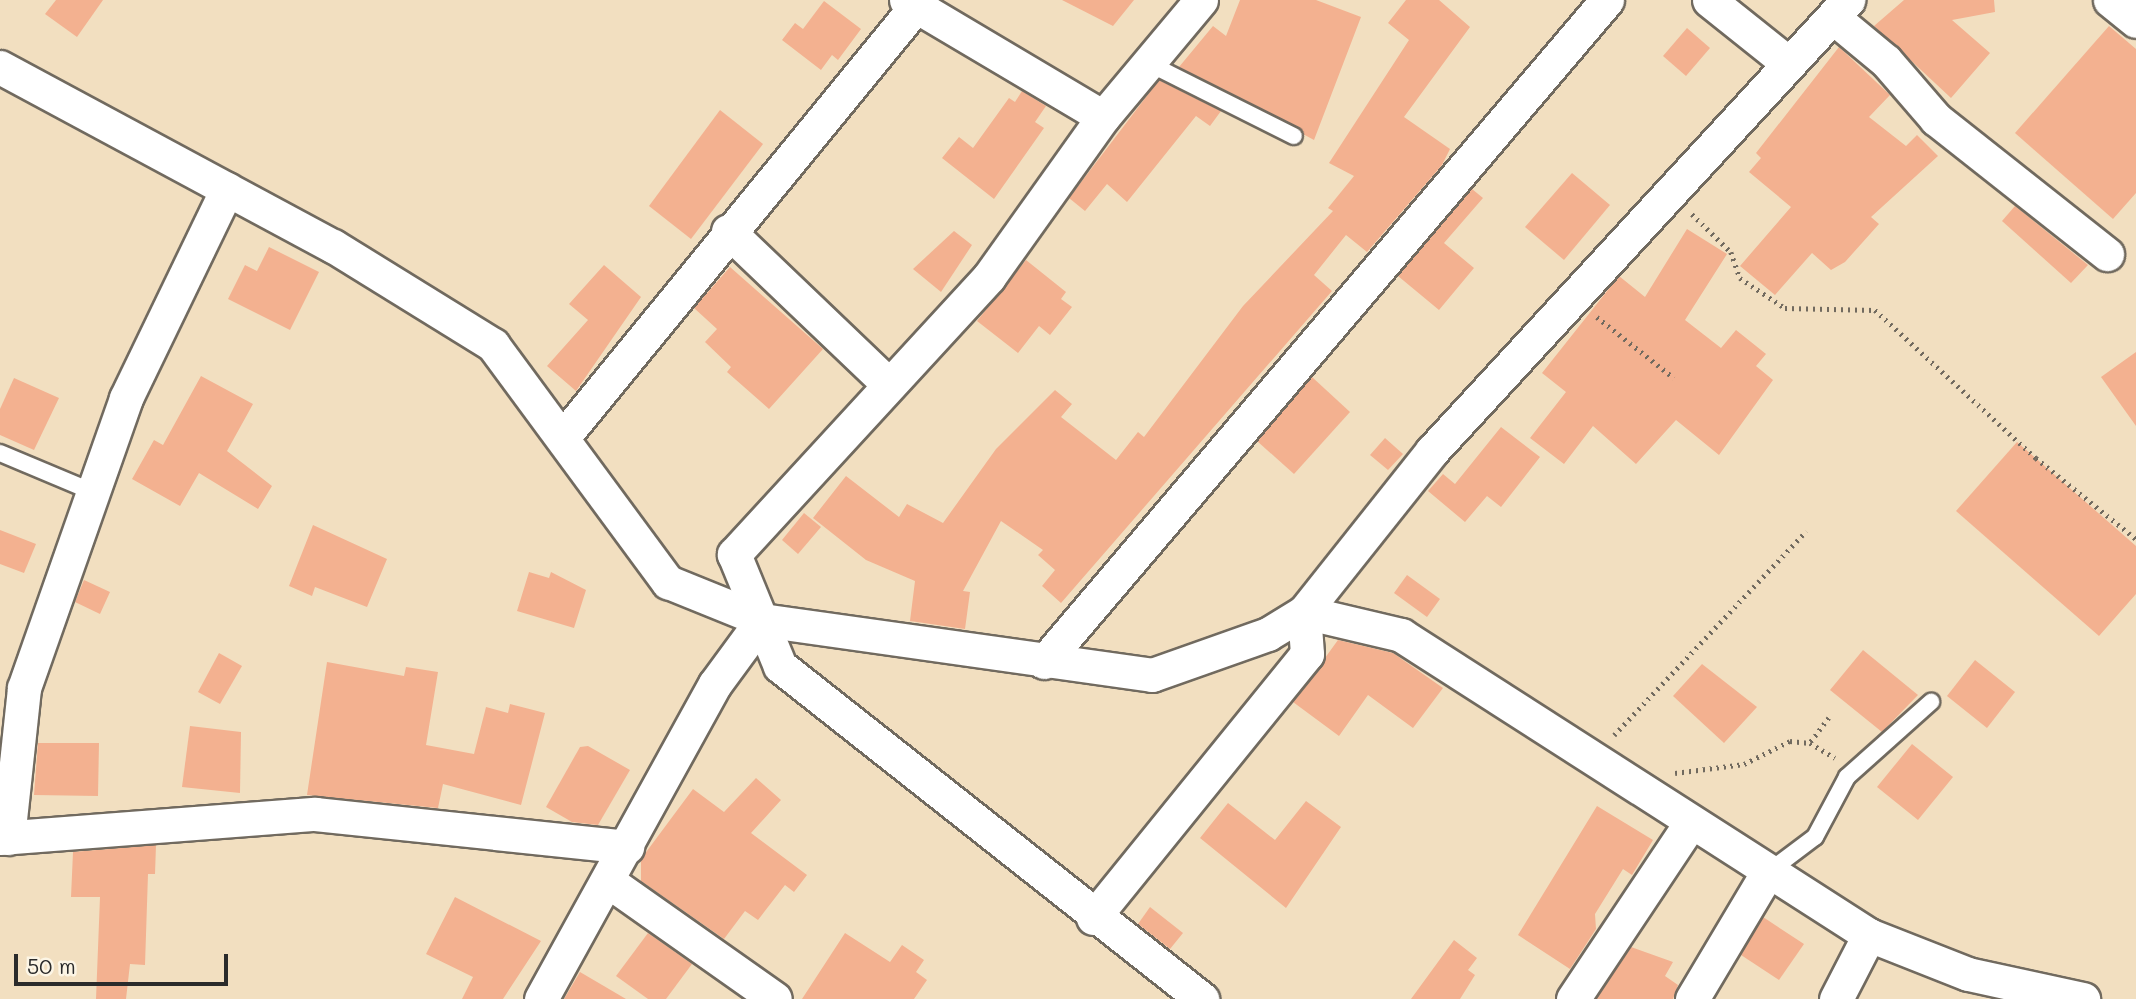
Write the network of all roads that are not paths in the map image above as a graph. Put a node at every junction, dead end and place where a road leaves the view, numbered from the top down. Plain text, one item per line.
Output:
1 (1201, 0) edge
2 (1607, 0) edge
3 (1709, 0) edge
4 (2110, 0) edge
5 (915, 2) edge
6 (1841, 9) edge
7 (2136, 21) edge
8 (1148, 63) junction
9 (1788, 63) junction
10 (0, 68) edge
11 (1102, 117) junction
12 (1294, 136) dead end
13 (227, 189) junction
14 (728, 231) junction
15 (2107, 254) dead end
16 (888, 384) junction
17 (564, 436) junction
18 (0, 453) edge
19 (93, 492) junction
20 (1304, 612) junction
21 (762, 620) junction
22 (1044, 662) junction
23 (1931, 702) dead end
24 (1689, 825) junction
25 (4, 838) edge
26 (627, 847) junction
27 (1767, 873) junction
28 (608, 881) junction
29 (1093, 918) junction
30 (1868, 936) junction
31 (541, 999) edge
32 (775, 999) edge
33 (1202, 999) edge
34 (1573, 999) edge
35 (1692, 999) edge
36 (1836, 999) edge
37 (2083, 999) edge

1 - 8 street
2 - 22 street
3 - 9 street
4 - 7 street
5 - 11 street
5 - 14 street
6 - 9 street
6 - 15 street
8 - 11 street
8 - 12 lane
9 - 20 street
10 - 13 street
11 - 16 street
13 - 17 street
13 - 19 street
14 - 16 street
14 - 17 street
16 - 21 street
17 - 21 street
18 - 19 lane
19 - 25 street
20 - 22 street
20 - 24 street
20 - 29 street
21 - 22 street
21 - 26 street
21 - 29 street
23 - 27 lane
24 - 27 street
24 - 34 street
25 - 26 street
26 - 28 street
27 - 30 street
27 - 35 street
28 - 31 street
28 - 32 street
29 - 33 street
30 - 36 street
30 - 37 street

